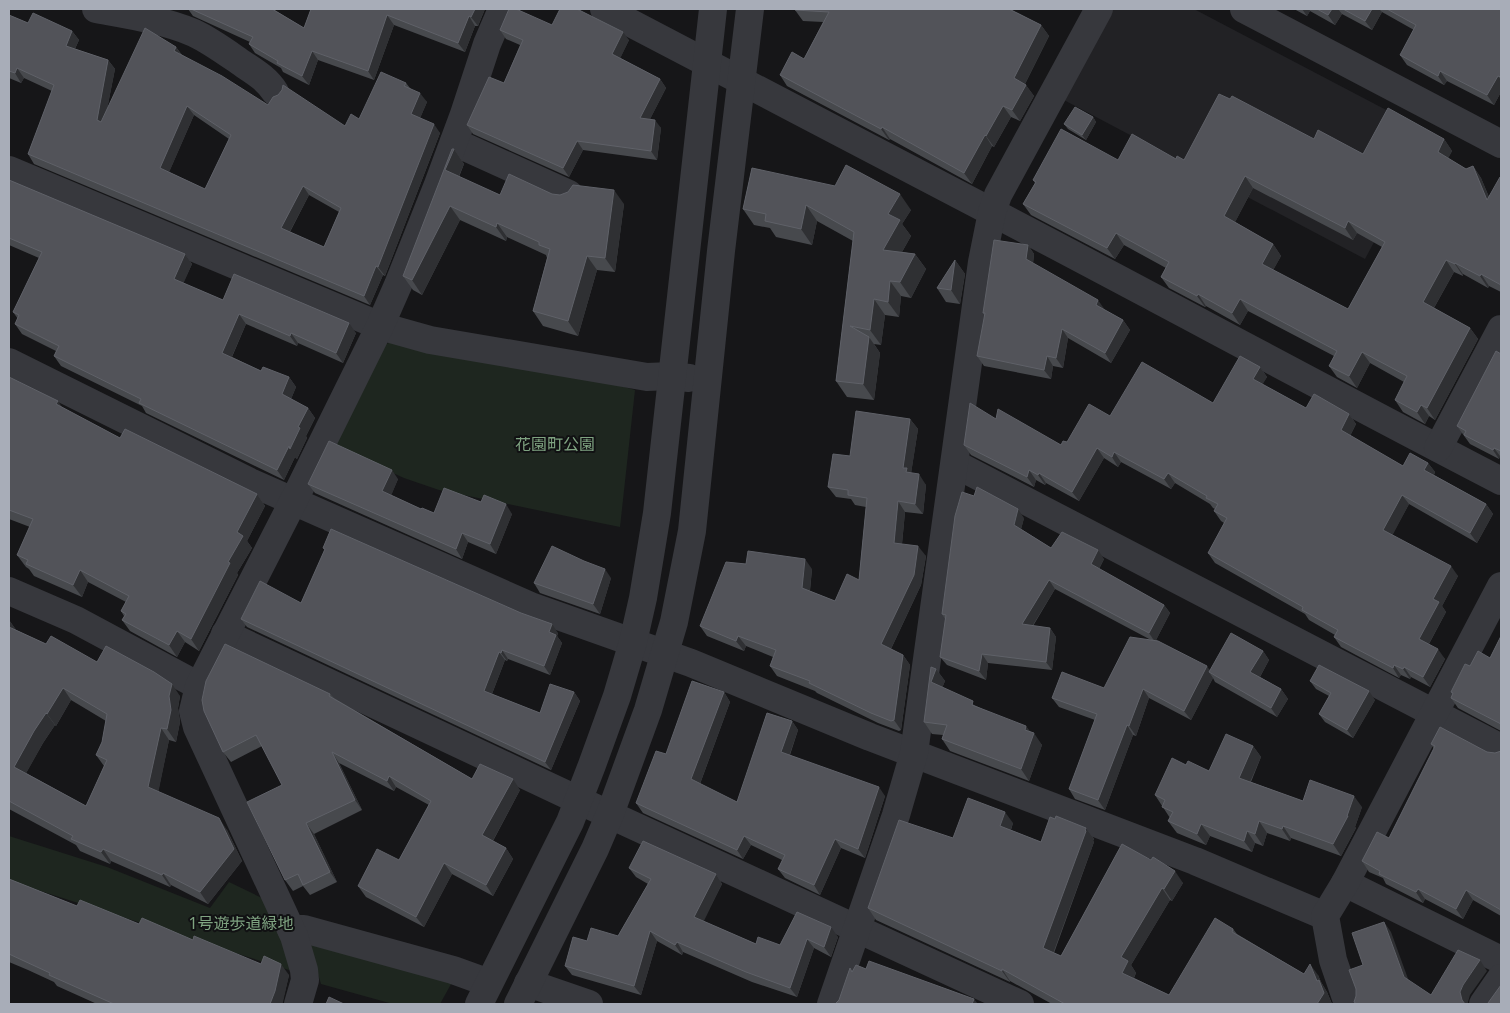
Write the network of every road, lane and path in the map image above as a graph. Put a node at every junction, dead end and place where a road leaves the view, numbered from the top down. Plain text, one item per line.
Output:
1 (96, 9) edge
2 (604, 9) edge
3 (713, 9) edge
4 (750, 9) edge
5 (1098, 9) edge
6 (1244, 9) edge
7 (493, 11) edge
8 (706, 62) junction
9 (742, 80) junction
10 (275, 92) dead end
11 (454, 142) junction
12 (1501, 144) edge
13 (9, 170) edge
14 (569, 194) edge
15 (992, 212) junction
16 (380, 326) junction
17 (1501, 329) edge
18 (9, 362) edge
19 (671, 376) junction
20 (707, 381) junction
21 (1438, 448) junction
22 (955, 464) junction
23 (1501, 481) edge
24 (293, 502) junction
25 (1501, 586) edge
26 (9, 591) edge
27 (224, 634) junction
28 (632, 642) junction
29 (665, 653) junction
30 (199, 686) junction
31 (1433, 712) junction
32 (1501, 748) edge
33 (914, 753) junction
34 (578, 800) junction
35 (610, 814) junction
36 (1345, 883) junction
37 (1325, 916) junction
38 (291, 929) junction
39 (857, 929) junction
40 (1501, 960) edge
41 (1501, 978) edge
42 (484, 993) edge
43 (523, 994) edge
44 (298, 1004) edge
45 (589, 1004) edge
46 (831, 1004) edge
47 (1020, 1004) edge
48 (1348, 1004) edge
49 (1484, 1004) edge

1 - 10 street
2 - 8 street
3 - 8 street
4 - 9 street
5 - 15 street
6 - 12 street
7 - 11 street
8 - 9 street
8 - 19 street
9 - 15 street
9 - 20 street
11 - 14 street
11 - 16 street
13 - 16 street
15 - 21 street
15 - 22 street
16 - 19 street
16 - 24 street
17 - 21 street
18 - 24 street
19 - 20 street
19 - 28 street
20 - 29 street
21 - 23 street
22 - 31 street
22 - 33 street
24 - 27 street
24 - 28 street
25 - 31 street
26 - 30 street
27 - 30 street
27 - 34 street
28 - 29 street
28 - 34 street
29 - 33 street
29 - 35 street
30 - 38 street
31 - 32 street
31 - 36 street
33 - 37 street
33 - 39 street
34 - 35 street
34 - 42 street
35 - 39 street
35 - 43 street
36 - 37 street
36 - 40 street
37 - 48 street
38 - 42 street
38 - 44 street
39 - 46 street
39 - 47 street
41 - 49 street
43 - 45 street

